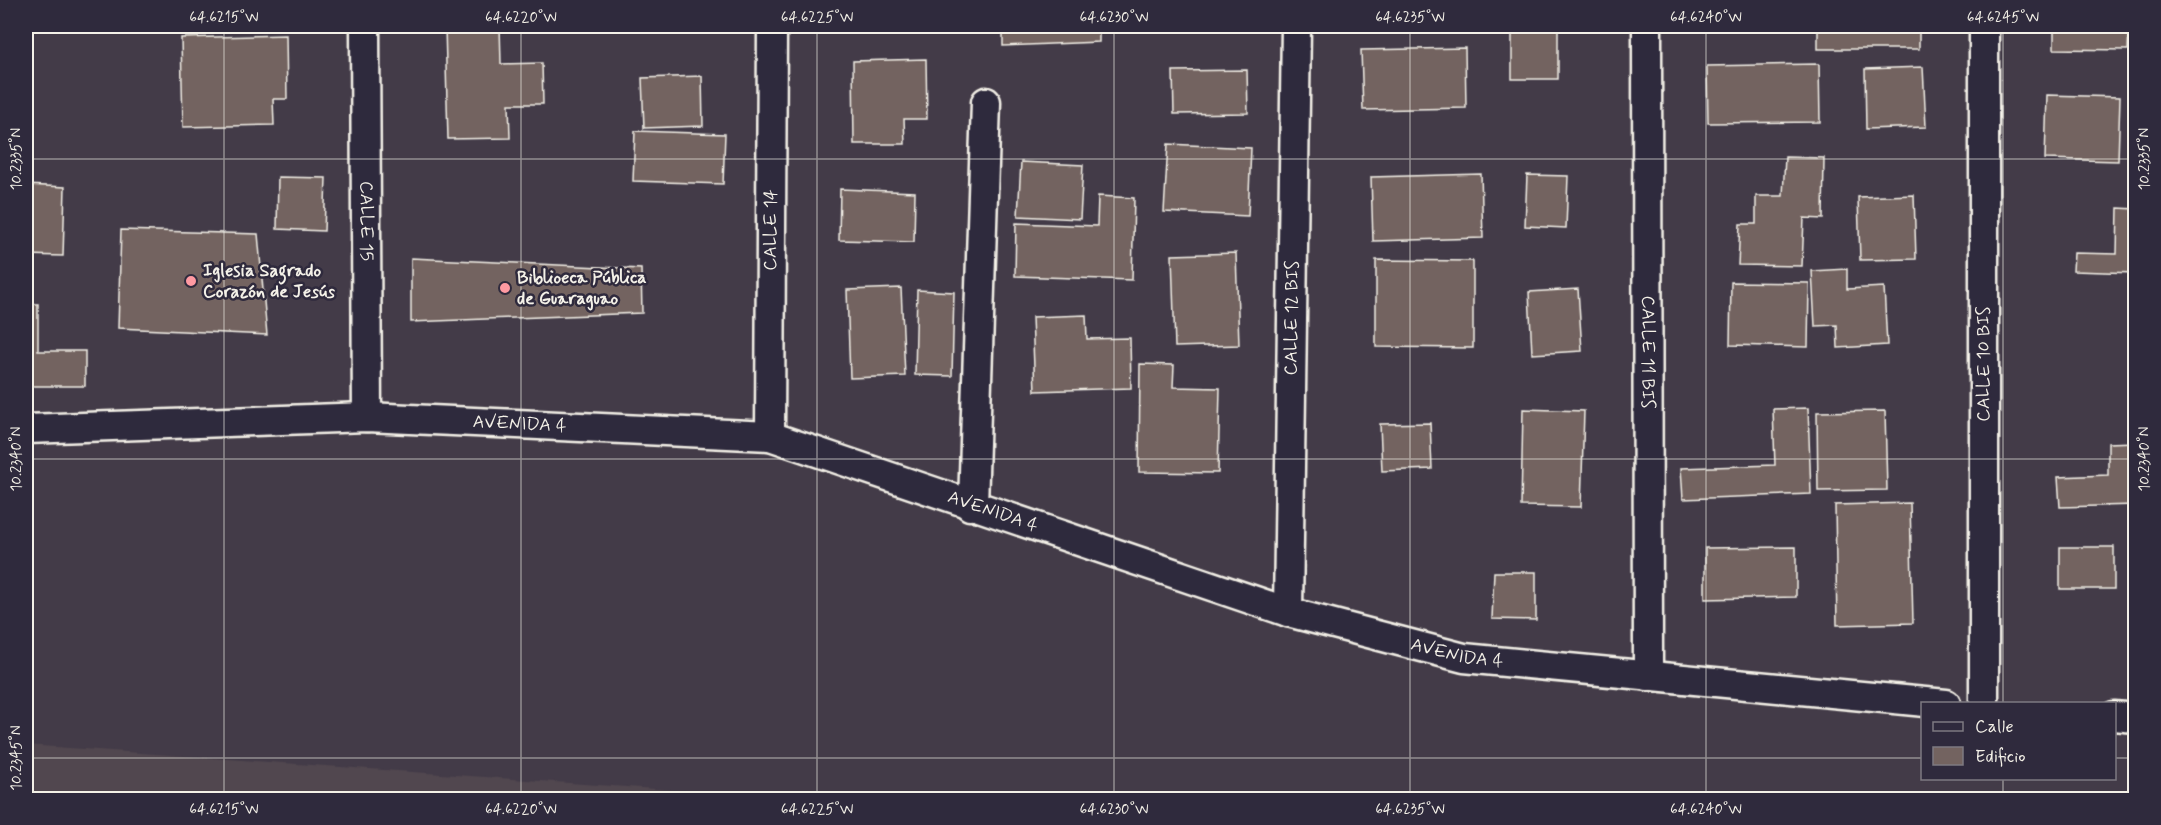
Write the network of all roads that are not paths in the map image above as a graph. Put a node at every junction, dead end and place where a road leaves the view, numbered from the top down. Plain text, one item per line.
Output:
1 (365, 26) edge
2 (772, 26) edge
3 (1296, 26) edge
4 (1647, 26) edge
5 (1984, 26) edge
6 (986, 102) dead end
7 (367, 417) junction
8 (26, 429) edge
9 (770, 436) junction
10 (971, 506) junction
11 (1288, 612) junction
12 (1648, 676) junction
13 (1925, 702) edge
14 (1984, 702) edge
15 (2116, 716) edge
16 (2136, 718) edge

1 - 7 street, CALLE 15
2 - 9 street, CALLE 14
3 - 11 street, CALLE 12 BIS
4 - 12 street, CALLE 11 BIS
5 - 14 street, CALLE 10 BIS
6 - 10 street
7 - 8 street, AVENIDA 4
7 - 9 street, AVENIDA 4
9 - 10 street, AVENIDA 4
10 - 11 street, AVENIDA 4
11 - 12 street, AVENIDA 4
12 - 13 street, AVENIDA 4
15 - 16 street

